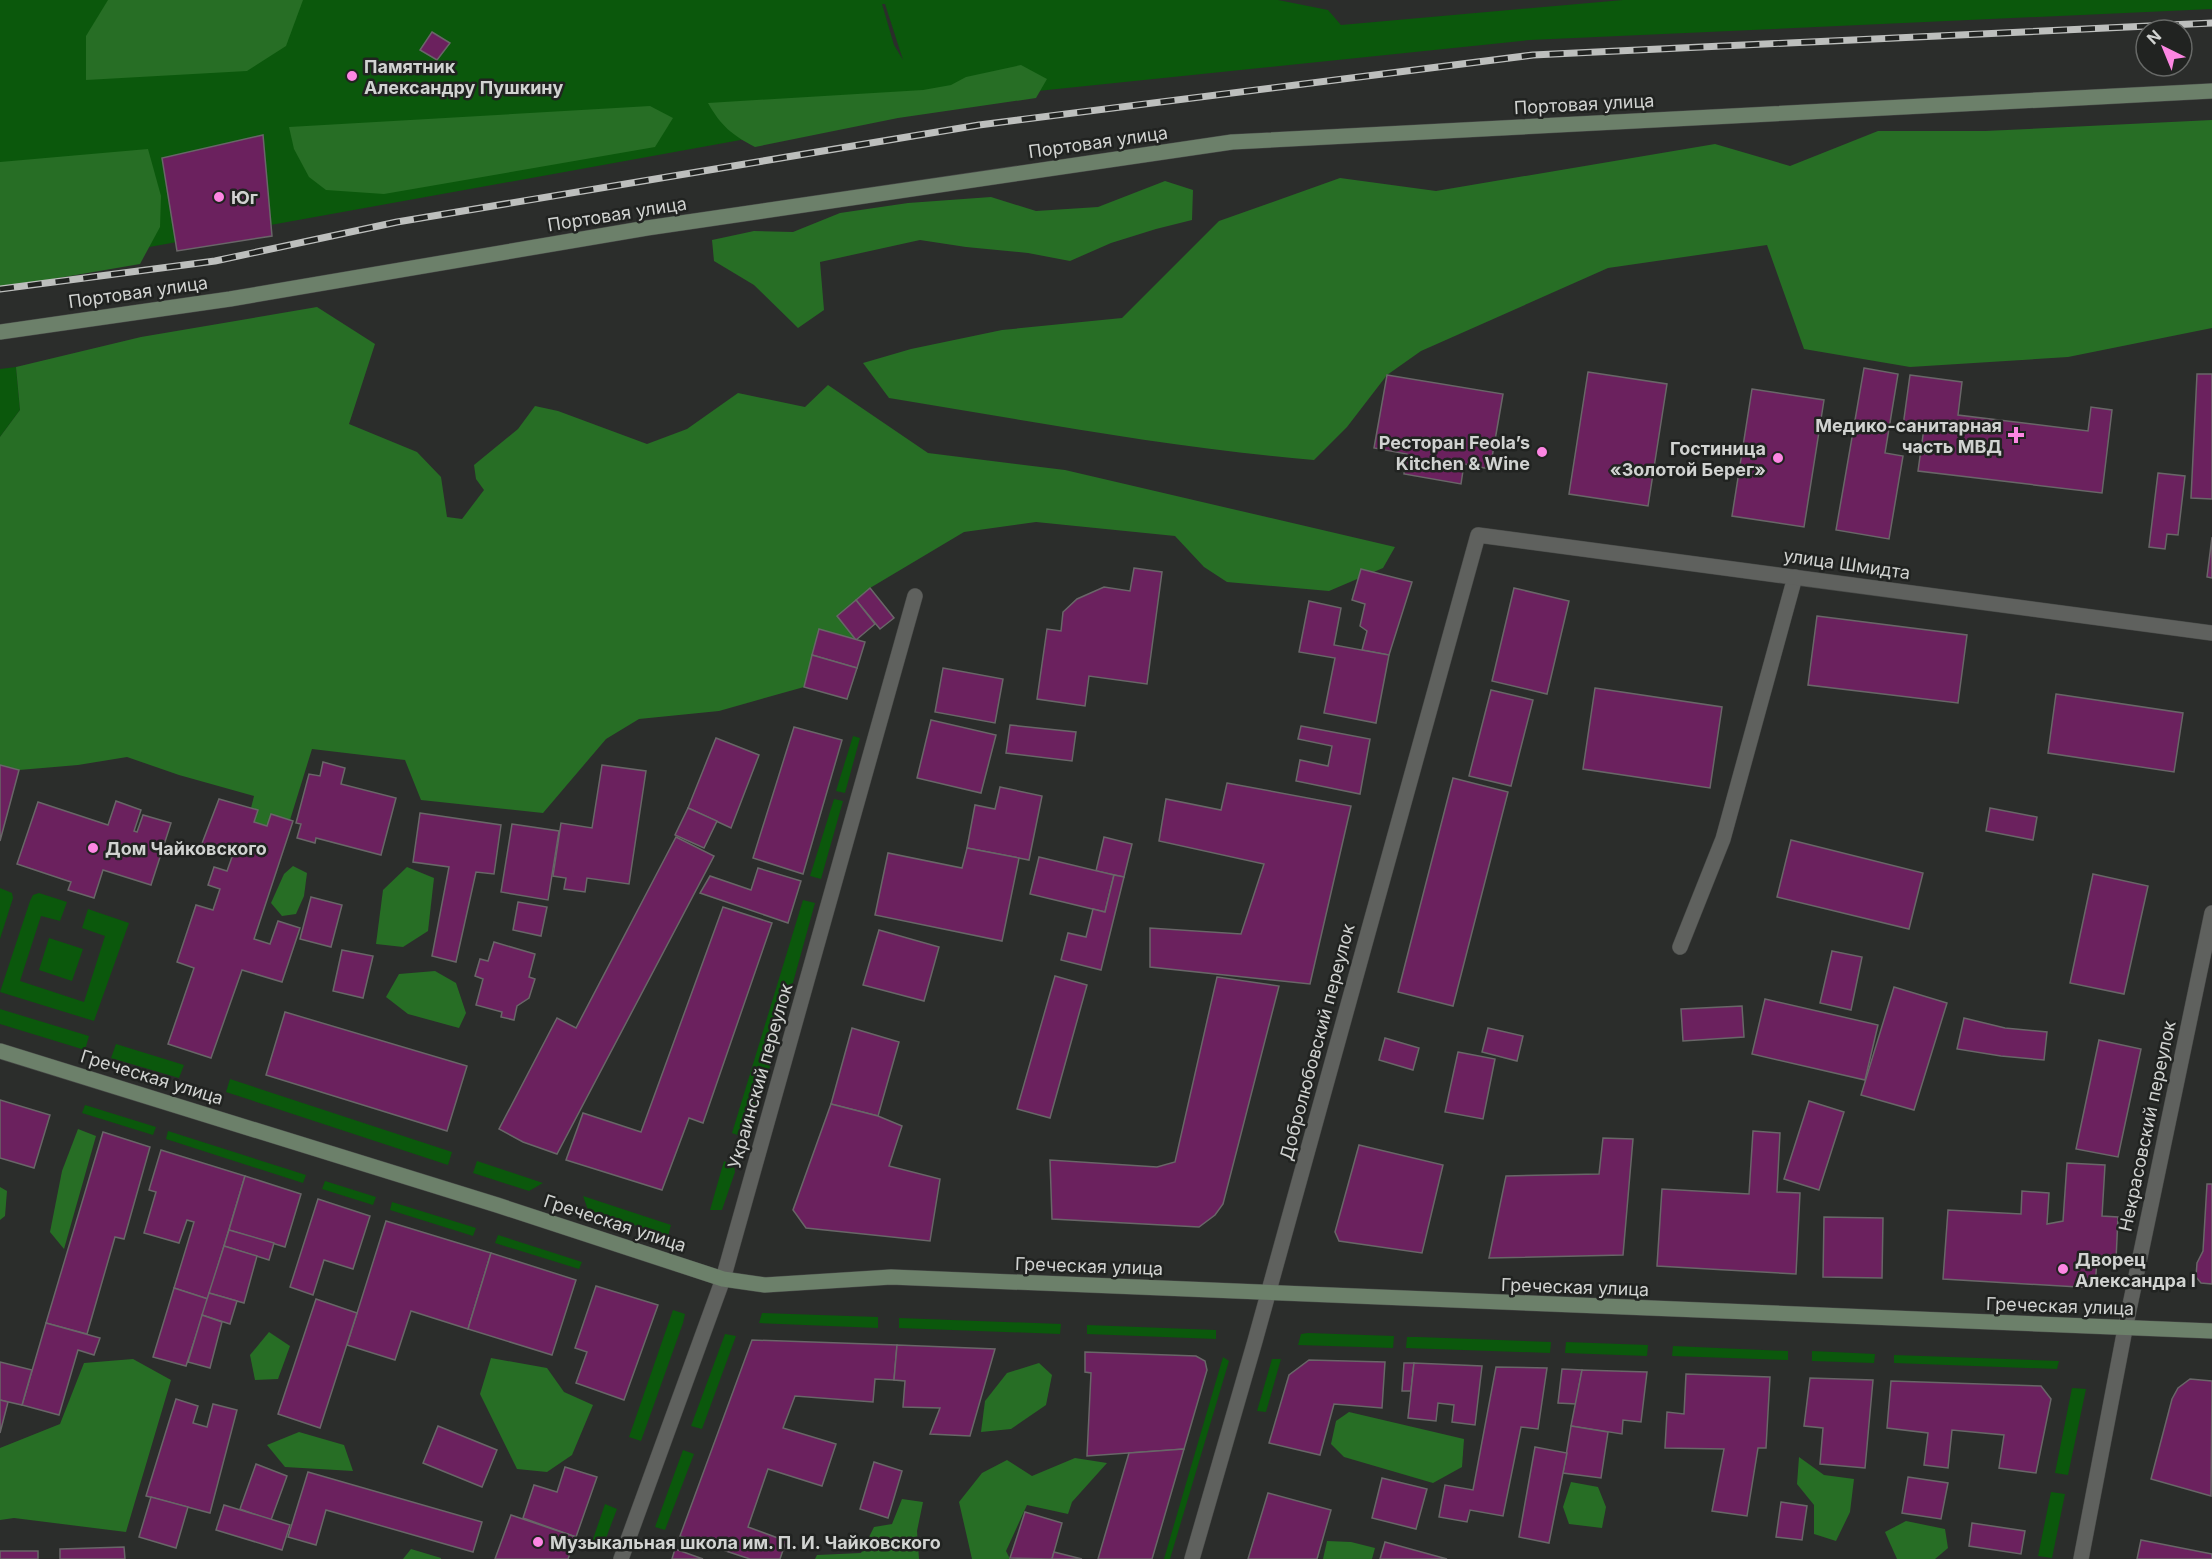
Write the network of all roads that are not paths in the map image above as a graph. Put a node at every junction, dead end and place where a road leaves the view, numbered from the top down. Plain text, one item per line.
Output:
1 (2212, 91) edge
2 (0, 332) edge
3 (1478, 535) joint
4 (1795, 577) junction
5 (915, 596) dead end
6 (2212, 633) edge
7 (2212, 913) edge
8 (1680, 947) dead end
9 (0, 1051) edge
10 (723, 1279) junction
11 (1268, 1293) junction
12 (2125, 1329) junction
13 (2212, 1331) edge
14 (621, 1559) edge
15 (1192, 1559) edge
16 (2081, 1559) edge

1 - 2 main road, Портовая улица
3 - 4 street, улица Шмидта
3 - 11 street, Добролюбовский переулок
4 - 6 street, улица Шмидта
4 - 8 street
5 - 10 street, Украинский переулок
7 - 12 street, Некрасовский переулок
9 - 10 main road, Греческая улица
10 - 11 main road, Греческая улица
10 - 14 street, Украинский переулок
11 - 12 main road, Греческая улица
11 - 15 street, Добролюбовский переулок
12 - 13 main road, Греческая улица
12 - 16 street, Некрасовский переулок

